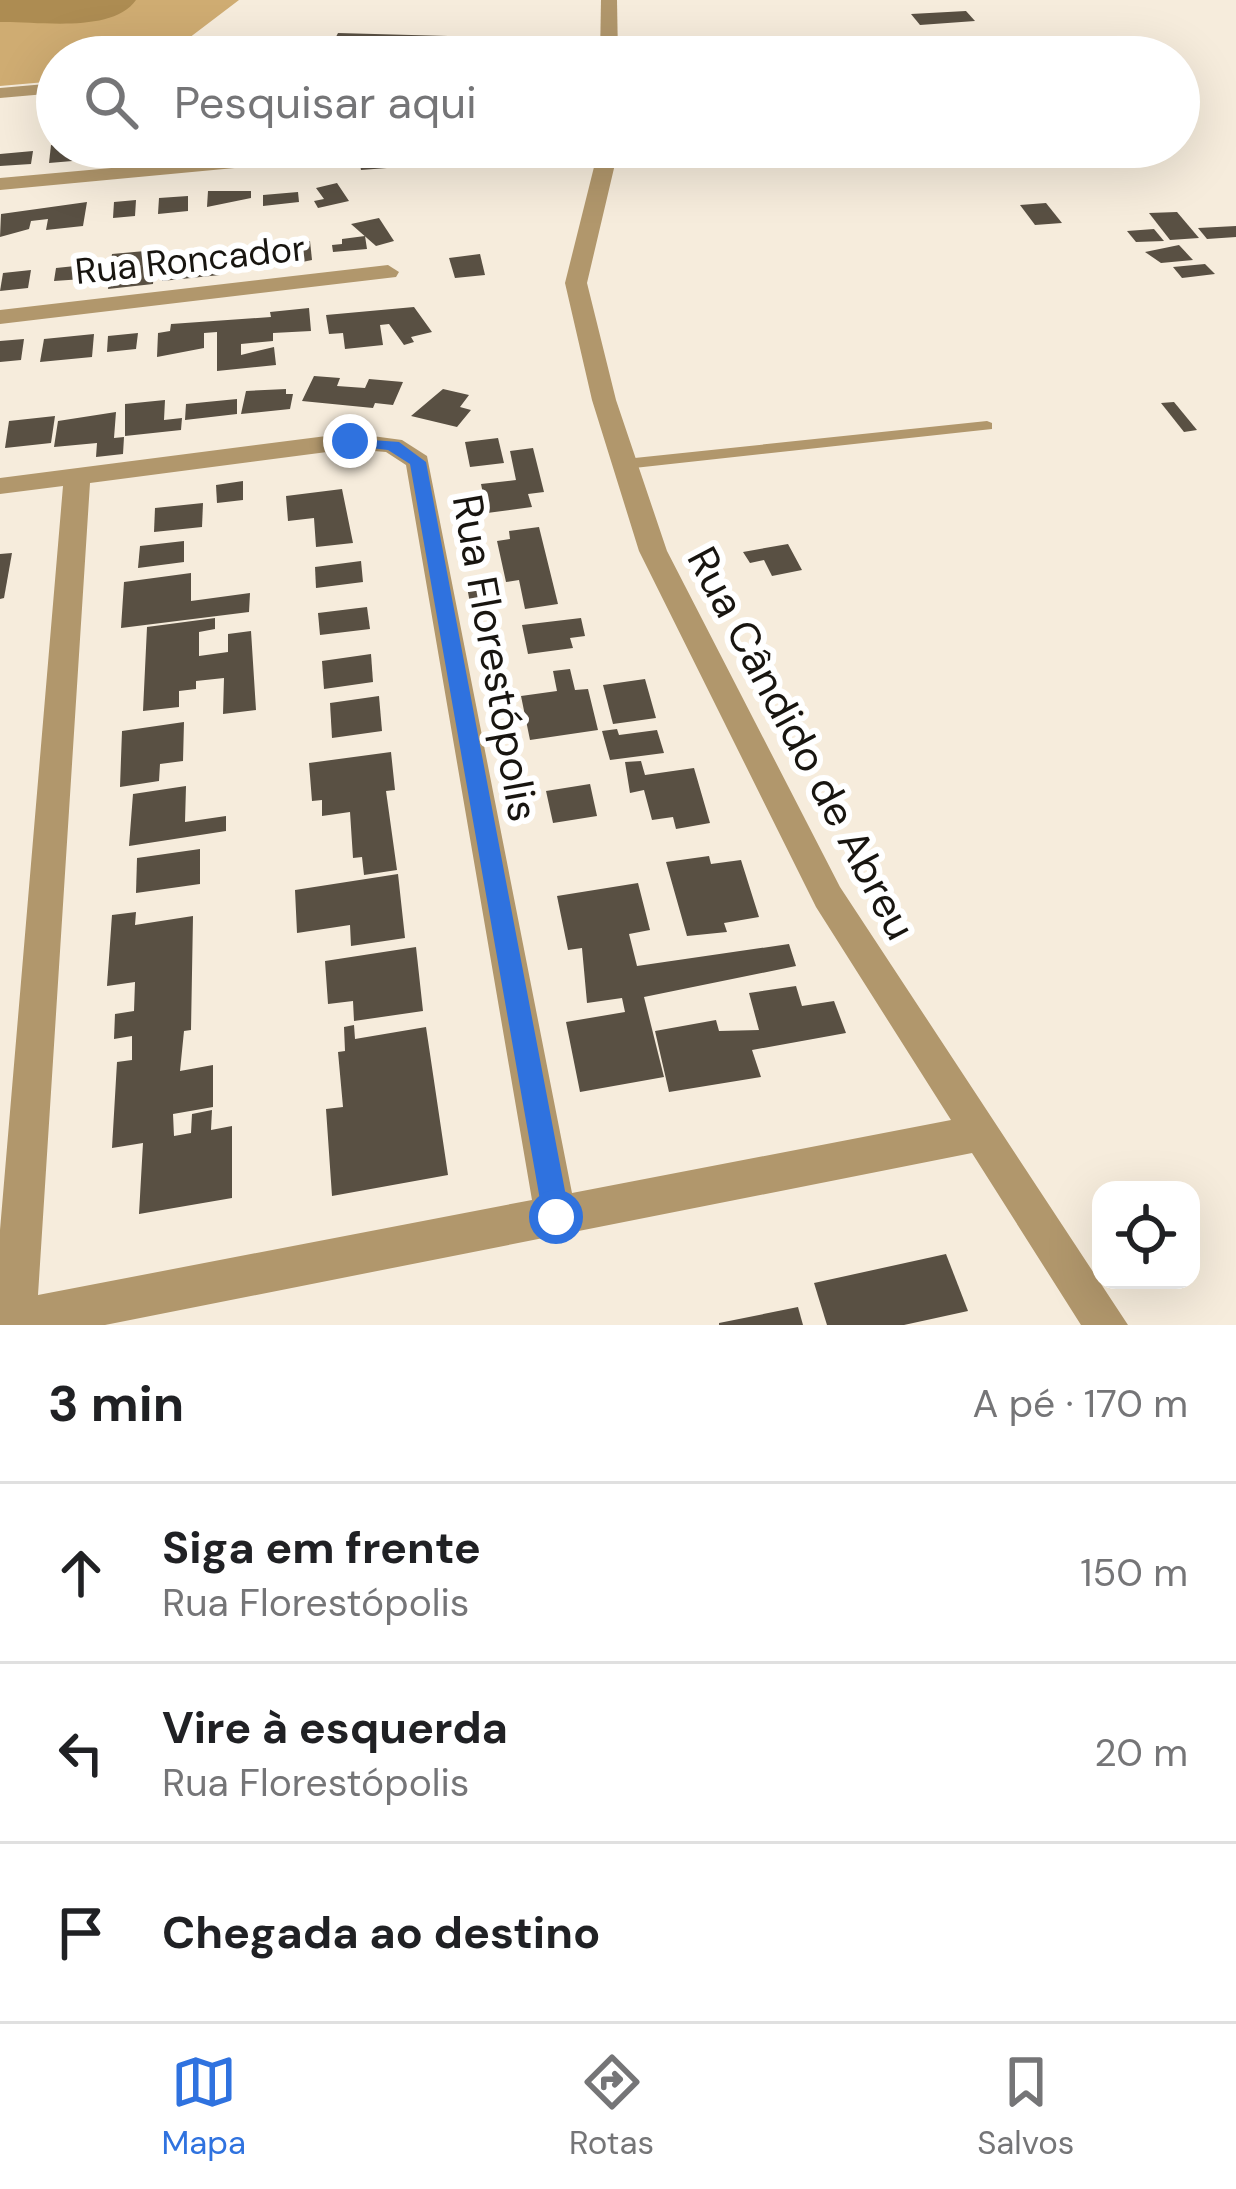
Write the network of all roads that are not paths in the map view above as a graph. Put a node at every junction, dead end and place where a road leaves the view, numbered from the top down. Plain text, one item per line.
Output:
1 (609, 0) edge
2 (609, 36) edge
3 (36, 90) edge
4 (0, 93) edge
5 (178, 168) edge
6 (604, 168) edge
7 (0, 184) edge
8 (388, 272) dead end
9 (0, 316) edge
10 (987, 426) dead end
11 (625, 464) junction
12 (77, 476) junction
13 (0, 486) edge
14 (981, 1133) junction
15 (556, 1217) junction
16 (7, 1323) edge
17 (1106, 1325) edge

1 - 2 street
3 - 4 street
5 - 7 street
6 - 11 street, Rua Cândido de Abreu
8 - 9 street, Rua Roncador
10 - 11 lane
11 - 14 street, Rua Cândido de Abreu
12 - 13 street, Rua Florestópolis
12 - 15 street, Rua Florestópolis
12 - 16 street
14 - 15 street
14 - 17 street, Rua Cândido de Abreu
15 - 16 street

